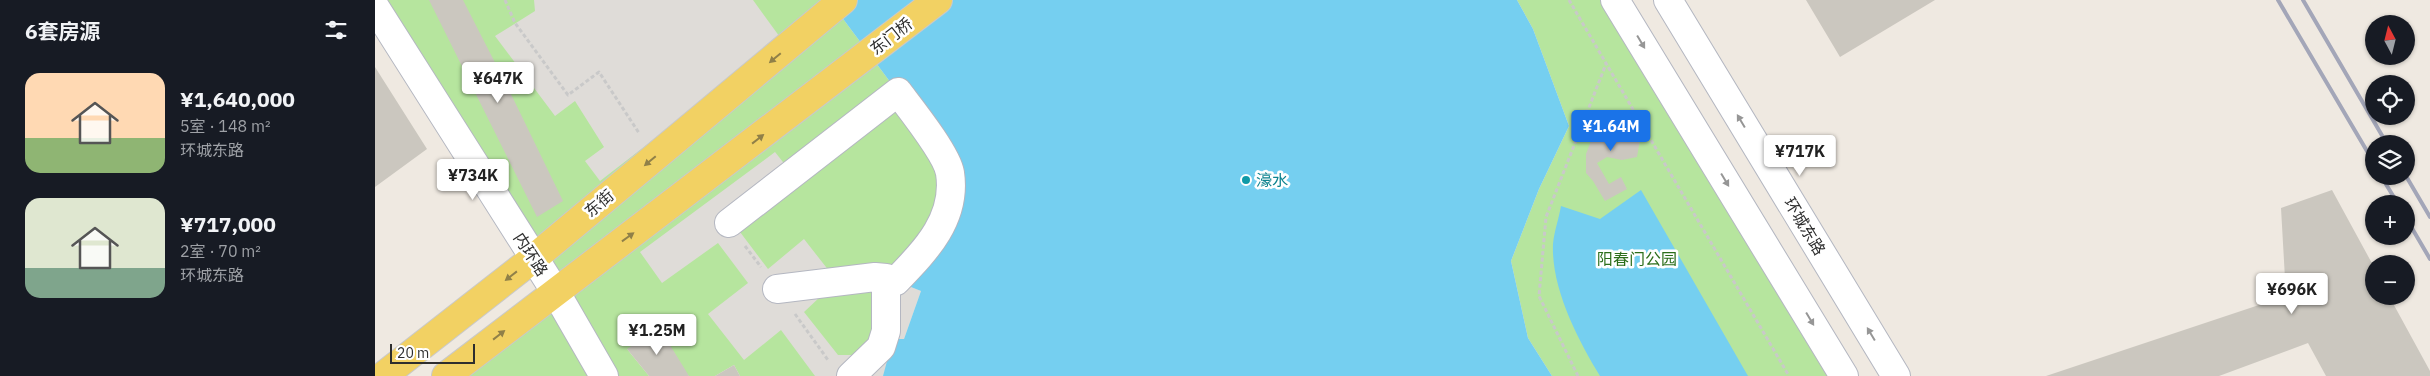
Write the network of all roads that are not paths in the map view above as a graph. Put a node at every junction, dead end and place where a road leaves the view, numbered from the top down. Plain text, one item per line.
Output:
1 (843, 0) edge
2 (938, 0) edge
3 (1615, 0) edge
4 (1667, 0) edge
5 (375, 6) edge
6 (729, 223) dead end
7 (534, 258) junction
8 (886, 278) junction
9 (777, 289) dead end
10 (555, 291) junction
11 (383, 376) edge
12 (446, 376) edge
13 (604, 376) edge
14 (851, 376) edge
15 (1844, 376) edge
16 (1896, 376) edge

1 -> 7 main road, 东街
10 -> 2 main road, 东门桥
3 -> 15 street
16 -> 4 street, 环城东路
5 - 7 street, 内环路
6 - 8 street
7 - 10 street, 内环路
7 -> 11 main road, 东街
8 - 9 street
8 - 14 street
12 -> 10 main road
10 - 13 street, 内环路

